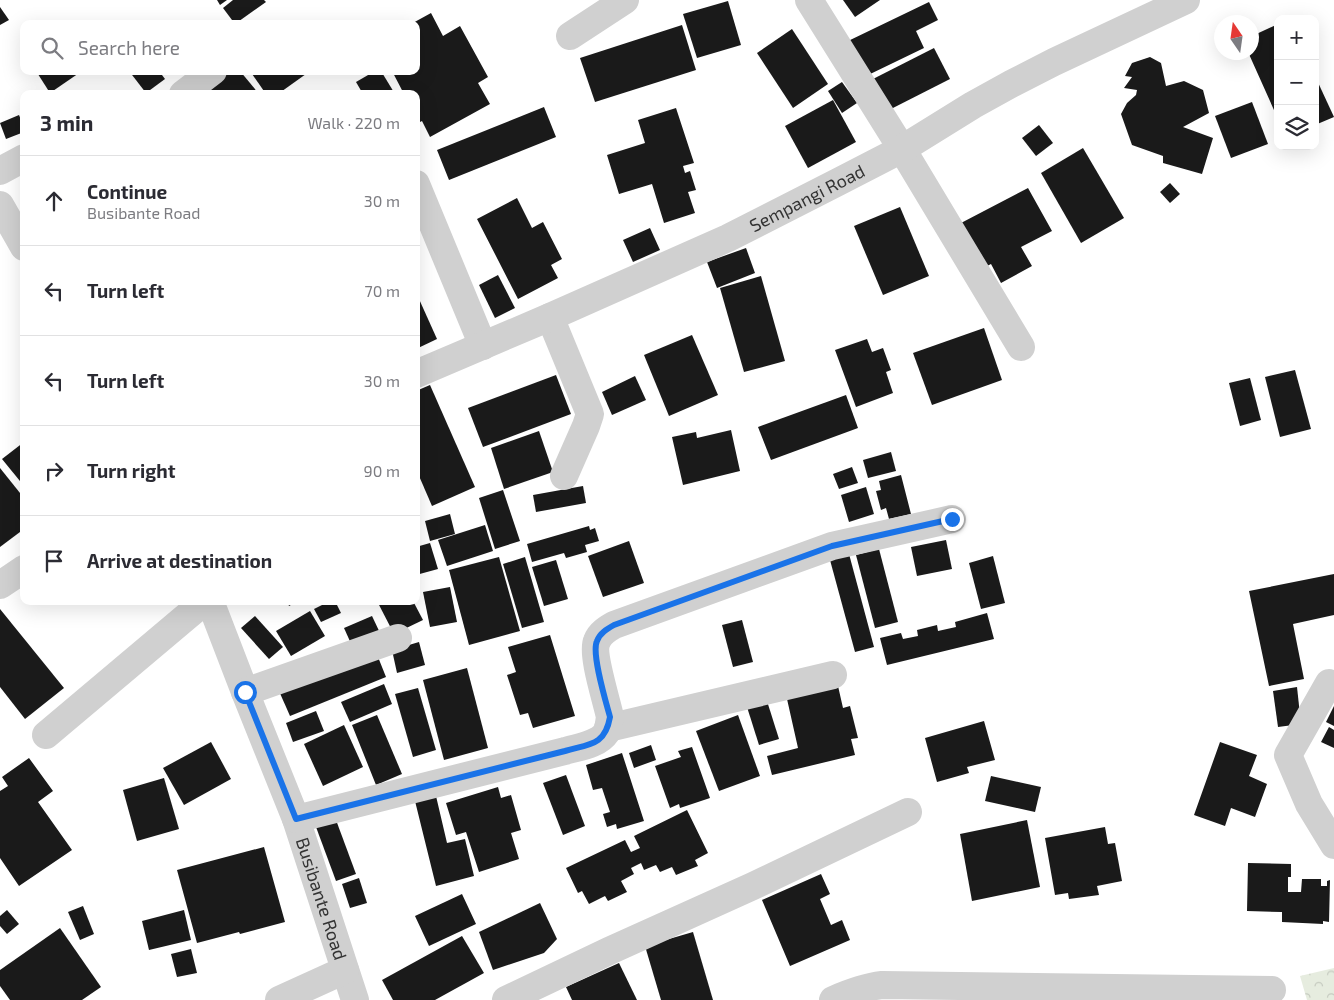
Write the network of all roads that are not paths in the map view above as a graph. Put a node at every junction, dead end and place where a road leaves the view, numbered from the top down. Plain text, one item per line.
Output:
1 (625, 0) edge
2 (809, 0) edge
3 (1186, 0) edge
4 (570, 36) dead end
5 (208, 75) edge
6 (188, 90) edge
7 (902, 149) junction
8 (20, 160) edge
9 (0, 171) edge
10 (420, 194) edge
11 (0, 205) edge
12 (20, 240) edge
13 (550, 317) junction
14 (483, 346) junction
15 (1021, 347) dead end
16 (420, 372) edge
17 (564, 476) dead end
18 (952, 519) dead end
19 (20, 571) edge
20 (0, 585) edge
21 (200, 605) edge
22 (212, 605) edge
23 (398, 638) dead end
24 (833, 675) dead end
25 (1329, 683) dead end
26 (245, 692) junction
27 (608, 728) junction
28 (46, 735) dead end
29 (908, 812) dead end
30 (296, 819) junction
31 (1334, 845) edge
32 (345, 970) junction
33 (1272, 990) dead end
34 (279, 1000) edge
35 (355, 1000) edge
36 (506, 1000) edge
37 (833, 1000) edge

1 - 4 street
2 - 7 street
3 - 7 street, Sempangi Road
5 - 6 street
7 - 13 street, Sempangi Road
7 - 15 street
8 - 9 street
10 - 14 street
11 - 12 street
13 - 14 street, Sempangi Road
13 - 17 street
14 - 16 street, Sempangi Road
18 - 27 street
19 - 20 street
21 - 28 street
22 - 26 street, Busibante Road
23 - 26 street
24 - 27 street
25 - 31 street
26 - 30 street, Busibante Road
27 - 30 street
29 - 36 street
30 - 32 street, Busibante Road
32 - 34 street
32 - 35 street, Busibante Road
33 - 37 street

